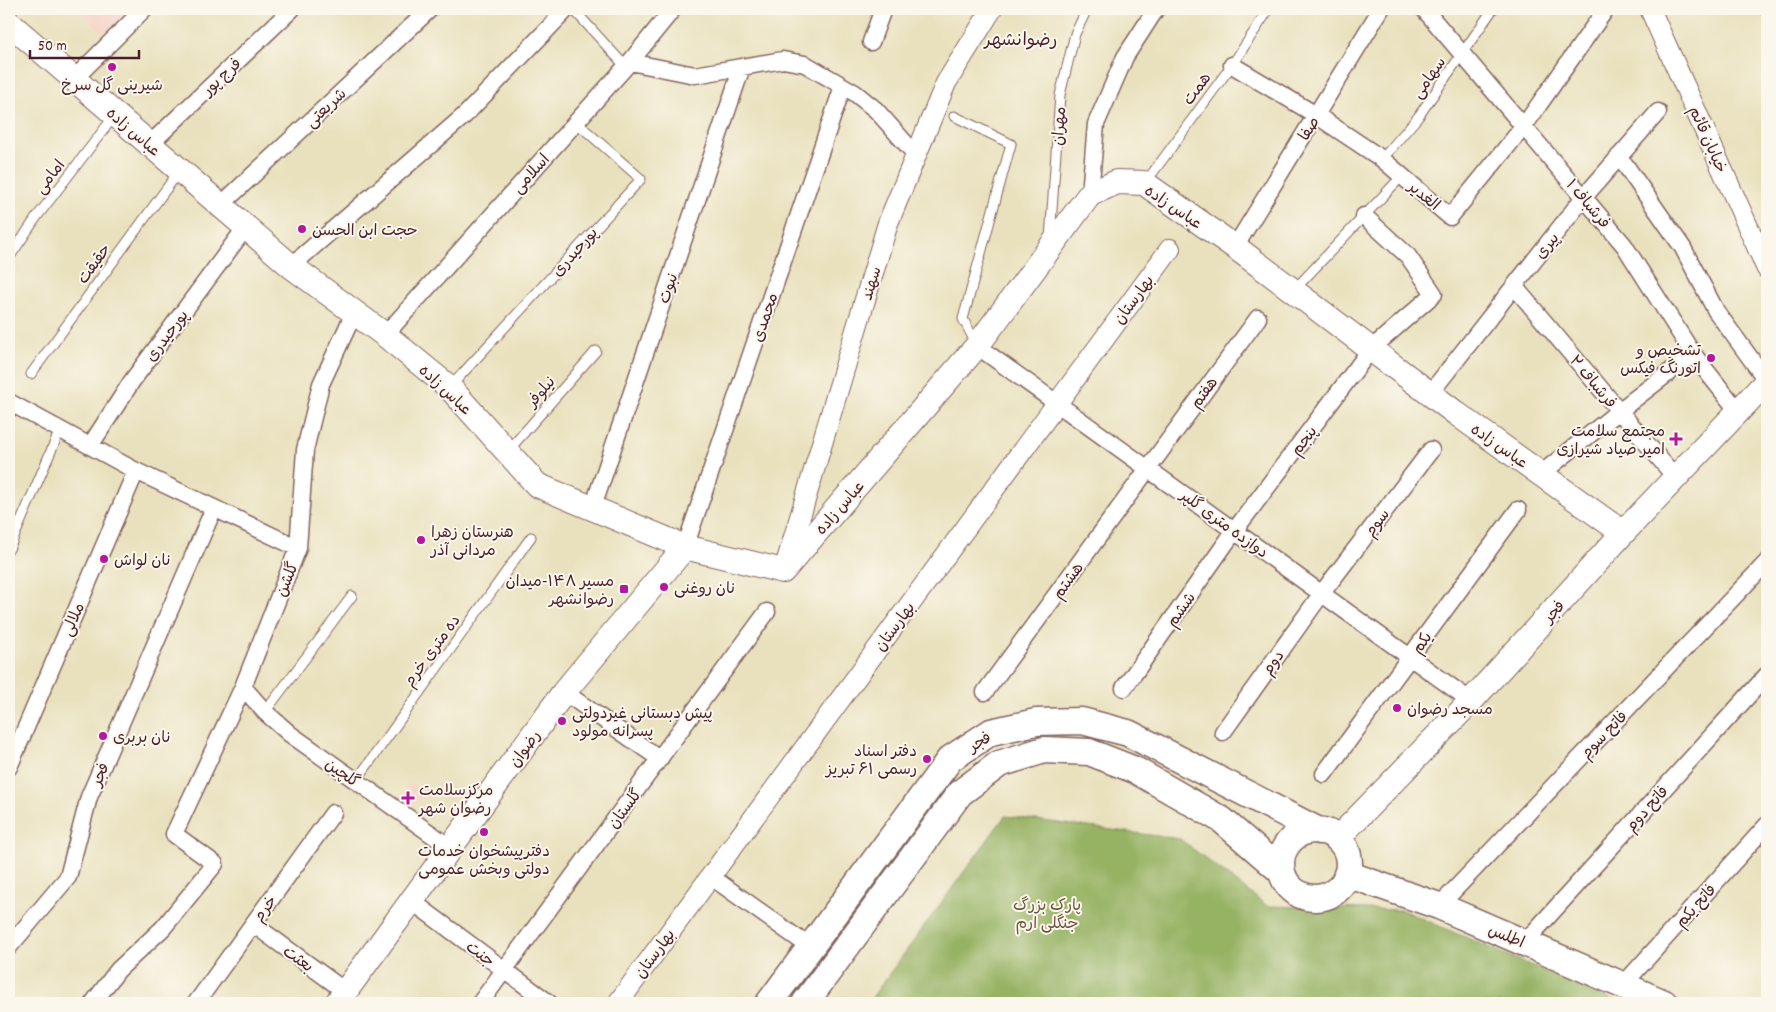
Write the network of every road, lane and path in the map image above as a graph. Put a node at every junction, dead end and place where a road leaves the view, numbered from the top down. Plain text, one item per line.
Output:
1 (144, 9) edge
2 (292, 9) edge
3 (430, 9) edge
4 (566, 9) edge
5 (572, 9) edge
6 (673, 9) edge
7 (883, 9) edge
8 (992, 9) edge
9 (1087, 9) edge
10 (1156, 9) edge
11 (1269, 9) edge
12 (1381, 9) edge
13 (1424, 9) edge
14 (1493, 9) edge
15 (1606, 9) edge
16 (1650, 9) edge
17 (9, 24) edge
18 (872, 42) dead end
19 (1462, 54) junction
20 (628, 64) junction
21 (1232, 64) junction
22 (742, 67) junction
23 (74, 79) junction
24 (843, 86) junction
25 (1658, 112) dead end
26 (116, 114) junction
27 (1316, 115) junction
28 (954, 116) dead end
29 (576, 122) junction
30 (1524, 126) junction
31 (150, 144) junction
32 (916, 154) junction
33 (1619, 156) junction
34 (1382, 159) junction
35 (180, 170) junction
36 (1402, 176) junction
37 (1144, 183) junction
38 (1090, 194) junction
39 (1584, 197) junction
40 (221, 205) junction
41 (1364, 216) junction
42 (246, 227) junction
43 (1049, 247) junction
44 (1235, 247) junction
45 (1170, 249) dead end
46 (9, 258) edge
47 (292, 266) junction
48 (1767, 269) edge
49 (1514, 286) junction
50 (1293, 291) junction
51 (354, 313) junction
52 (1258, 318) dead end
53 (384, 335) junction
54 (978, 346) junction
55 (1371, 349) junction
56 (596, 351) dead end
57 (1693, 354) junction
58 (31, 374) dead end
59 (1439, 382) dead end
60 (1765, 387) edge
61 (450, 388) junction
62 (9, 402) edge
63 (1058, 402) junction
64 (1619, 411) junction
65 (1738, 411) junction
66 (60, 430) junction
67 (90, 446) junction
68 (1431, 450) dead end
69 (507, 452) junction
70 (1148, 467) junction
71 (136, 471) junction
72 (1541, 474) junction
73 (1675, 477) junction
74 (214, 508) junction
75 (592, 510) junction
76 (1518, 510) dead end
77 (1235, 530) junction
78 (1623, 533) junction
79 (531, 536) dead end
80 (685, 547) junction
81 (298, 548) junction
82 (9, 549) edge
83 (1767, 562) edge
84 (784, 571) junction
85 (1322, 593) junction
86 (352, 596) dead end
87 (767, 612) dead end
88 (1411, 657) junction
89 (1767, 675) edge
90 (243, 687) junction
91 (1124, 688) dead end
92 (564, 692) junction
93 (985, 692) dead end
94 (1471, 701) junction
95 (265, 712) junction
96 (1223, 732) dead end
97 (660, 759) junction
98 (9, 767) edge
99 (1324, 774) dead end
100 (356, 781) junction
101 (333, 813) dead end
102 (1767, 825) edge
103 (1328, 835) junction
104 (451, 848) junction
105 (1282, 872) junction
106 (1347, 874) junction
107 (710, 876) junction
108 (413, 902) junction
109 (1439, 906) junction
110 (252, 924) junction
111 (1525, 942) junction
112 (9, 947) edge
113 (810, 948) junction
114 (834, 965) junction
115 (504, 970) junction
116 (1623, 985) junction
117 (341, 998) edge
118 (93, 1003) edge
119 (196, 1003) edge
120 (480, 1003) edge
121 (549, 1003) edge
122 (618, 1003) edge
123 (768, 1003) edge
124 (805, 1003) edge
125 (1664, 1003) edge

1 - 23 street
2 - 31 street, فرج پور
3 - 40 street, شریعتی
4 - 47 street
5 - 20 lane
6 - 20 street, اسلامی
7 - 18 street
8 - 32 street, سهند
9 - 43 lane, مهران
10 - 38 street
11 - 21 lane, همت
12 - 27 street, صفا
13 - 19 street, فرشباف ۱
14 - 19 lane, سهامی
15 - 30 street, الغدیر
16 - 48 street, خیابان قائم
17 - 23 main road, عباس زاده
19 - 30 street, فرشباف ۱
19 - 34 lane, سهامی
20 - 22 street
20 - 29 street, اسلامی
21 - 27 street, الغدیر
21 - 37 lane, همت
22 - 24 street
22 - 75 street, نبوت
23 - 26 main road, عباس زاده
24 - 32 street
24 - 80 street, محمدی
25 - 33 street, پیری
26 - 31 main road, عباس زاده
26 - 46 lane, امامی
27 - 34 street, الغدیر
27 - 44 street, صفا
28 - 54 lane
29 - 53 street, اسلامی
29 - 61 lane, پورحیدری
30 - 36 street, الغدیر
30 - 39 street, فرشباف ۱
31 - 35 main road, عباس زاده
32 - 84 street, سهند
33 - 39 street, پیری
33 - 60 street
34 - 36 street, الغدیر
35 - 40 main road, عباس زاده
35 - 58 lane, حقیقت
36 - 41 lane
37 - 38 main road, عباس زاده
37 - 44 main road, عباس زاده
38 - 43 main road, عباس زاده
39 - 49 street, پیری
39 - 57 street, فرشباف ۱
40 - 42 main road, عباس زاده
41 - 50 lane
41 - 55 street, پنجم
42 - 47 main road, عباس زاده
42 - 67 street, پورحیدری
43 - 54 main road, عباس زاده
44 - 50 main road, عباس زاده
45 - 63 street, بهارستان
47 - 51 main road, عباس زاده
49 - 59 street, پیری
49 - 64 street, فرشباف ۲
50 - 55 main road, عباس زاده
51 - 53 main road, عباس زاده
51 - 81 street, گلشن
52 - 70 street, هفتم
53 - 61 main road, عباس زاده
54 - 63 street, دوازده متری گلپر
54 - 84 main road, عباس زاده
55 - 72 main road, عباس زاده
55 - 77 street, پنجم
56 - 69 lane, نیلوفر
57 - 64 street
57 - 65 street, فرشباف ۱
60 - 65 main road, فجر
61 - 69 main road, عباس زاده
62 - 66 street
63 - 70 street, دوازده متری گلپر
63 - 107 street, بهارستان
64 - 72 street
64 - 73 street, فرشباف ۲
65 - 73 main road, فجر
66 - 67 street
66 - 82 lane
67 - 71 street
68 - 85 street, سوم
69 - 75 main road, عباس زاده
70 - 77 street, دوازده متری گلپر
70 - 93 street, هشتم
71 - 74 street
71 - 98 street, ملالی
72 - 78 main road, عباس زاده
73 - 78 main road, فجر
74 - 81 street
74 - 112 street, فجر
75 - 80 main road, عباس زاده
76 - 88 street, یکم
77 - 85 street, دوازده متری گلپر
77 - 91 street, ششم
78 - 94 main road, فجر
79 - 100 lane, ده متری خرم
80 - 84 main road, عباس زاده
80 - 92 main road, رضوان
81 - 90 street, گلشن
83 - 109 street, فاتح سوم
85 - 88 street, دوازده متری گلپر
85 - 96 street, دوم
86 - 95 lane
87 - 97 street, گلستان
88 - 94 street, دوازده متری گلپر
88 - 99 street, یکم
89 - 111 street, فاتح دوم
90 - 95 street, گلچین
90 - 118 street, گلشن
92 - 97 street
92 - 104 main road, رضوان
94 - 103 main road, فجر
95 - 100 street, گلچین
97 - 115 street, گلستان
100 - 104 street, گلچین
101 - 110 street, خرم
102 - 116 street, فاتح یکم
103 - 105 main road
103 - 106 main road
103 - 113 main road, فجر
104 - 108 main road, رضوان
105 - 106 main road
105 - 114 main road, فجر
106 - 109 main road, اطلس
107 - 113 street
107 - 122 street, بهارستان
108 - 115 street, جنت
108 - 117 main road, رضوان
109 - 111 main road, اطلس
110 - 117 street, بعثت
110 - 119 street, خرم
111 - 116 main road, اطلس
113 - 114 main road
113 - 123 main road, فجر
114 - 124 main road, فجر
115 - 120 street, گلستان
115 - 121 street, جنت
116 - 125 main road, اطلس

